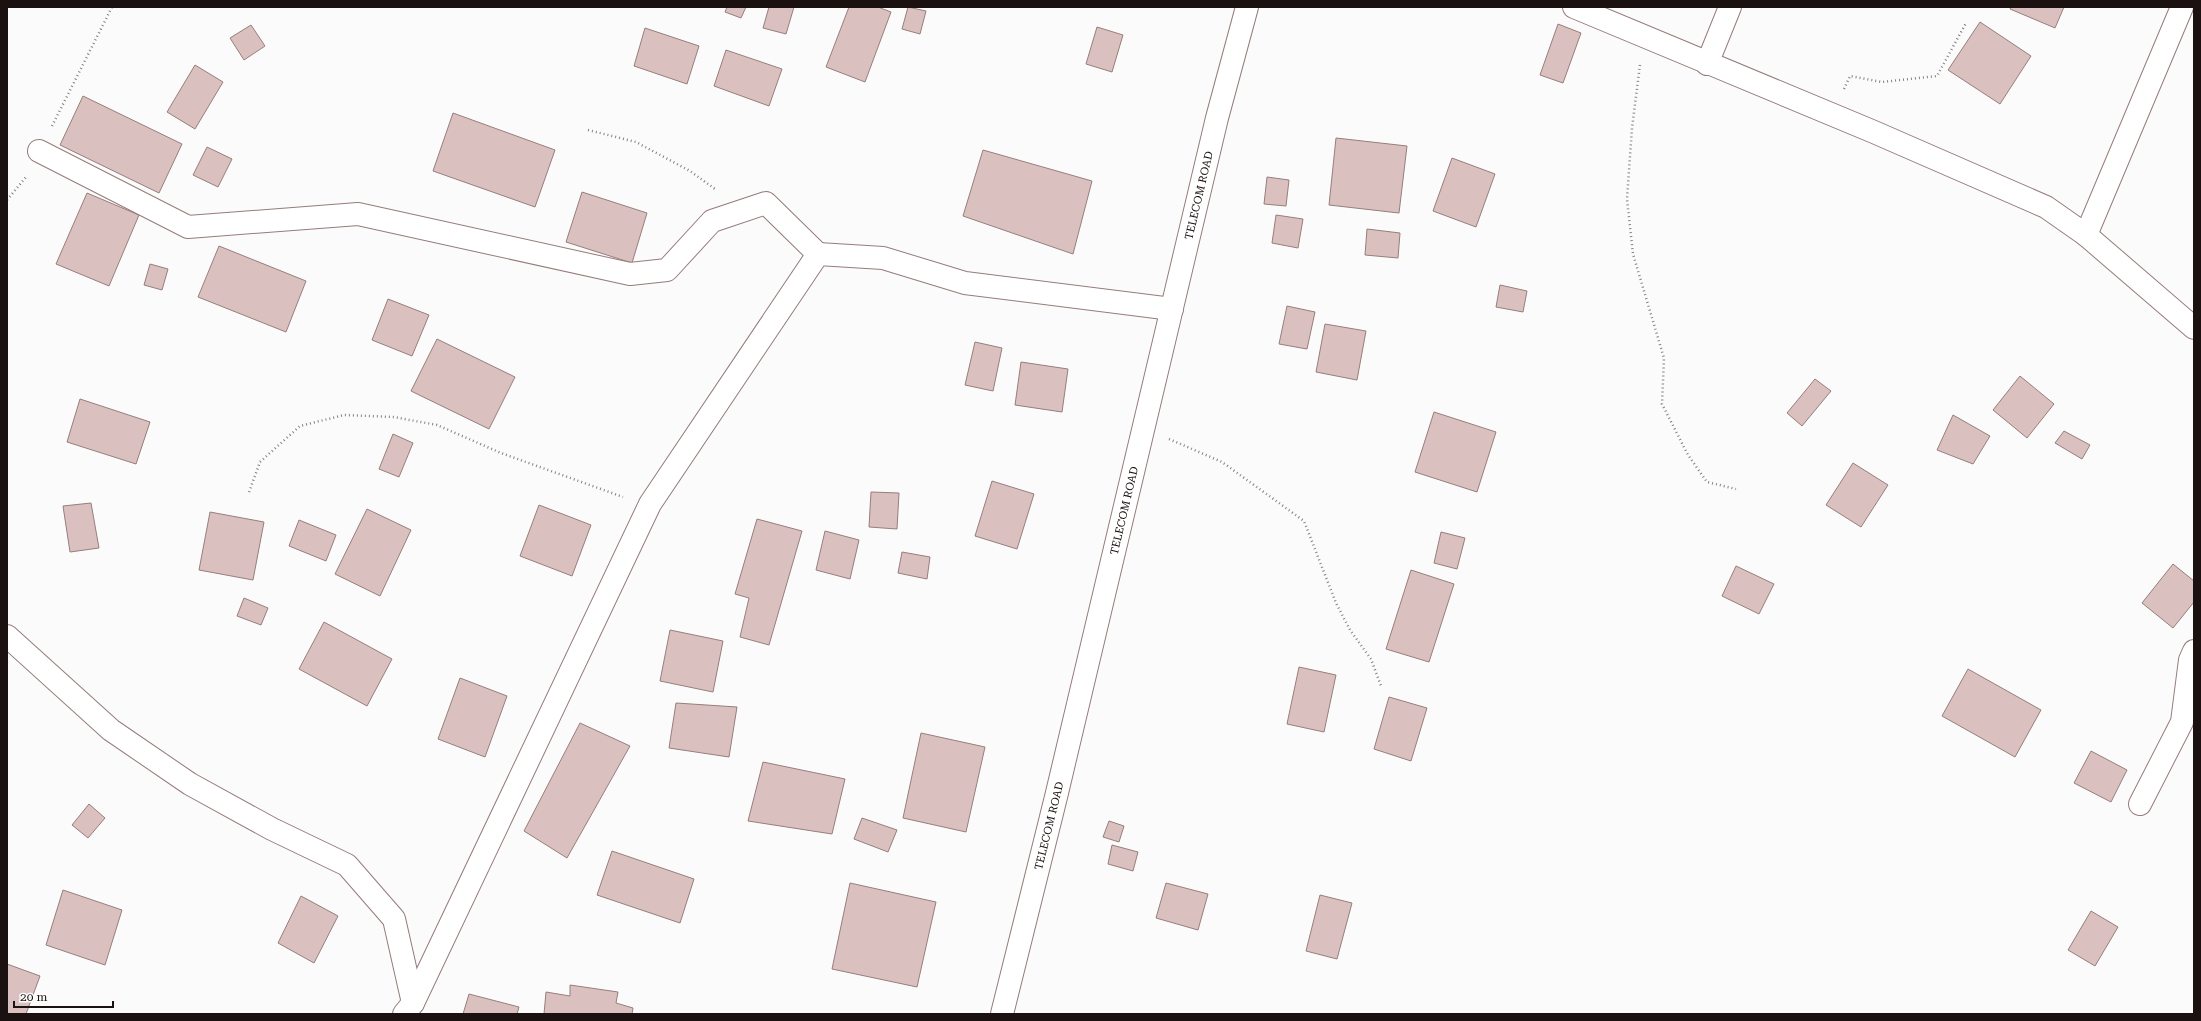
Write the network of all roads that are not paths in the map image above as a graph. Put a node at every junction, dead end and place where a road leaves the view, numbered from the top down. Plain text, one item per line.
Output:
1 (1247, 7) edge
2 (1574, 7) edge
3 (1730, 7) edge
4 (2182, 7) edge
5 (1707, 64) junction
6 (39, 151) road end
7 (2086, 235) junction
8 (818, 254) junction
9 (1172, 309) junction
10 (2194, 328) edge
11 (7, 636) edge
12 (2194, 650) edge
13 (2140, 804) dead end
14 (408, 1008) edge
15 (1002, 1014) edge

1 - 9 street, TELECOM ROAD
2 - 5 street
3 - 5 street
4 - 7 street
5 - 7 street
6 - 8 street
7 - 10 street
8 - 9 street
8 - 14 street
9 - 15 street, TELECOM ROAD
11 - 14 street
12 - 13 street

